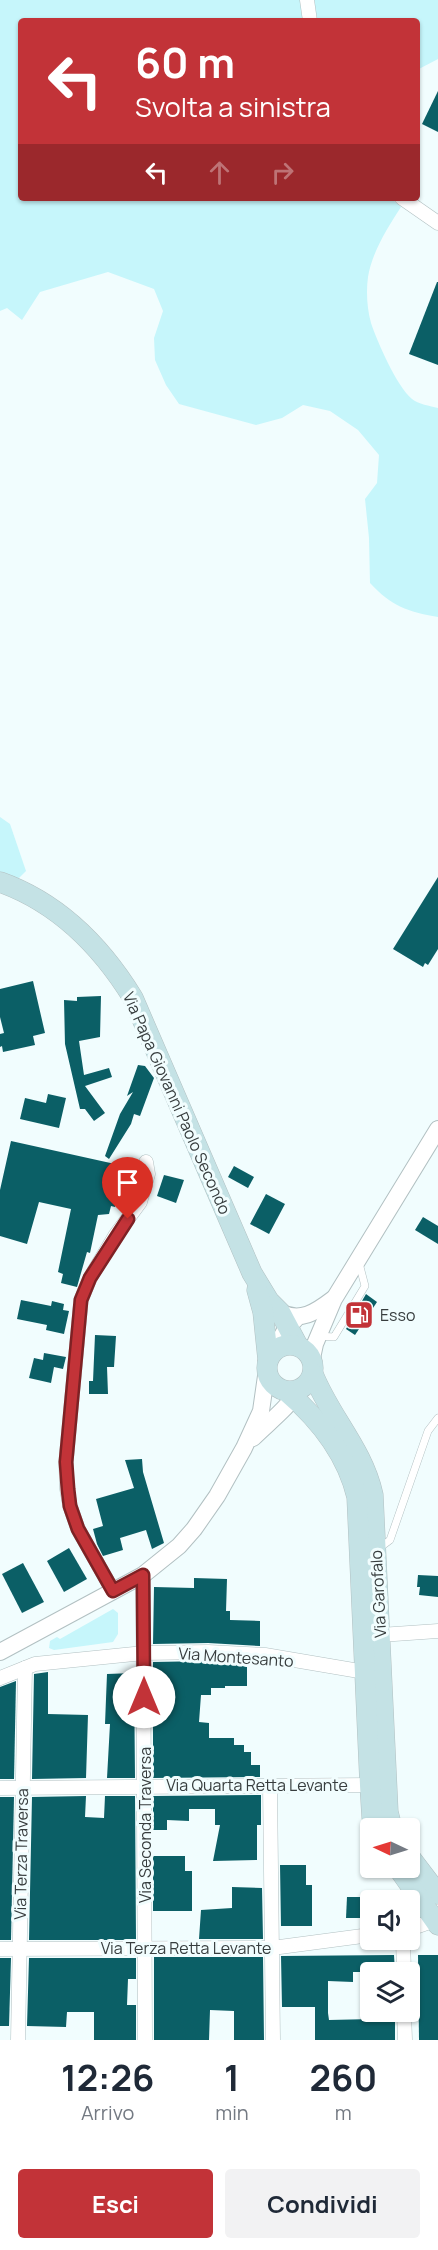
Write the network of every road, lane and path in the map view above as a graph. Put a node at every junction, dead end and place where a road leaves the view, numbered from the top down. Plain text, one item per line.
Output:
1 (307, 0) edge
2 (310, 18) edge
3 (406, 201) edge
4 (438, 223) edge
5 (0, 882) edge
6 (438, 1129) edge
7 (146, 1162) dead end
8 (358, 1259) junction
9 (252, 1273) junction
10 (334, 1299) junction
11 (288, 1319) junction
12 (318, 1336) junction
13 (269, 1360) junction
14 (301, 1376) junction
15 (273, 1417) junction
16 (315, 1418) junction
17 (438, 1418) edge
18 (244, 1448) junction
19 (376, 1551) junction
20 (143, 1575) junction
21 (113, 1591) junction
22 (438, 1631) edge
23 (380, 1635) junction
24 (0, 1652) edge
25 (144, 1653) junction
26 (25, 1668) junction
27 (365, 1671) junction
28 (0, 1678) edge
29 (270, 1785) junction
30 (369, 1785) junction
31 (145, 1786) junction
32 (0, 1788) edge
33 (22, 1788) junction
34 (372, 1818) edge
35 (390, 1818) edge
36 (420, 1870) edge
37 (405, 1878) edge
38 (438, 1893) edge
39 (437, 1922) edge
40 (420, 1926) edge
41 (360, 1936) edge
42 (20, 1948) junction
43 (272, 1948) junction
44 (0, 1949) edge
45 (146, 1949) junction
46 (405, 2022) edge
47 (18, 2040) edge
48 (145, 2040) edge
49 (273, 2040) edge
50 (405, 2040) edge

1 - 2 street
3 - 4 street
5 - 9 main road, Via Papa Giovanni Paolo Secondo
6 - 8 street
7 - 21 street
8 - 10 street
8 - 12 lane
9 - 11 main road
9 - 13 main road
10 - 11 street
10 - 12 street
11 - 13 street
11 - 14 main road
12 - 14 street
13 - 14 main road
13 - 14 main road
13 - 18 street
14 - 15 street
14 - 16 main road, Via Garofalo
14 - 19 main road, Via Garofalo
15 - 16 street
15 - 18 street
16 - 27 main road, Via Garofalo
17 - 19 lane
18 - 20 street
19 - 23 main road, Via Garofalo
20 - 21 street
20 - 25 street, Via Seconda Traversa
21 - 24 street
22 - 23 street
23 - 35 main road, Via Garofalo
25 - 26 street, Via Montesanto
25 - 27 street, Via Montesanto
25 - 31 street, Via Seconda Traversa
26 - 28 street, Via Montesanto
26 - 33 street, Via Terza Traversa
27 - 30 main road, Via Garofalo
29 - 30 street, Via Quarta Retta Levante
29 - 31 street, Via Quarta Retta Levante
29 - 43 street
30 - 34 main road, Via Garofalo
31 - 33 street, Via Quarta Retta Levante
31 - 45 street, Via Seconda Traversa
32 - 33 street, Via Quarta Retta Levante
33 - 42 street, Via Terza Traversa
36 - 38 main road
37 - 39 main road
39 - 40 street
41 - 43 street, Via Terza Retta Levante
42 - 44 street, Via Terza Retta Levante
42 - 45 street, Via Terza Retta Levante
42 - 47 street, Via Terza Traversa
43 - 45 street, Via Terza Retta Levante
43 - 49 street
45 - 48 street, Via Seconda Traversa
46 - 50 street

